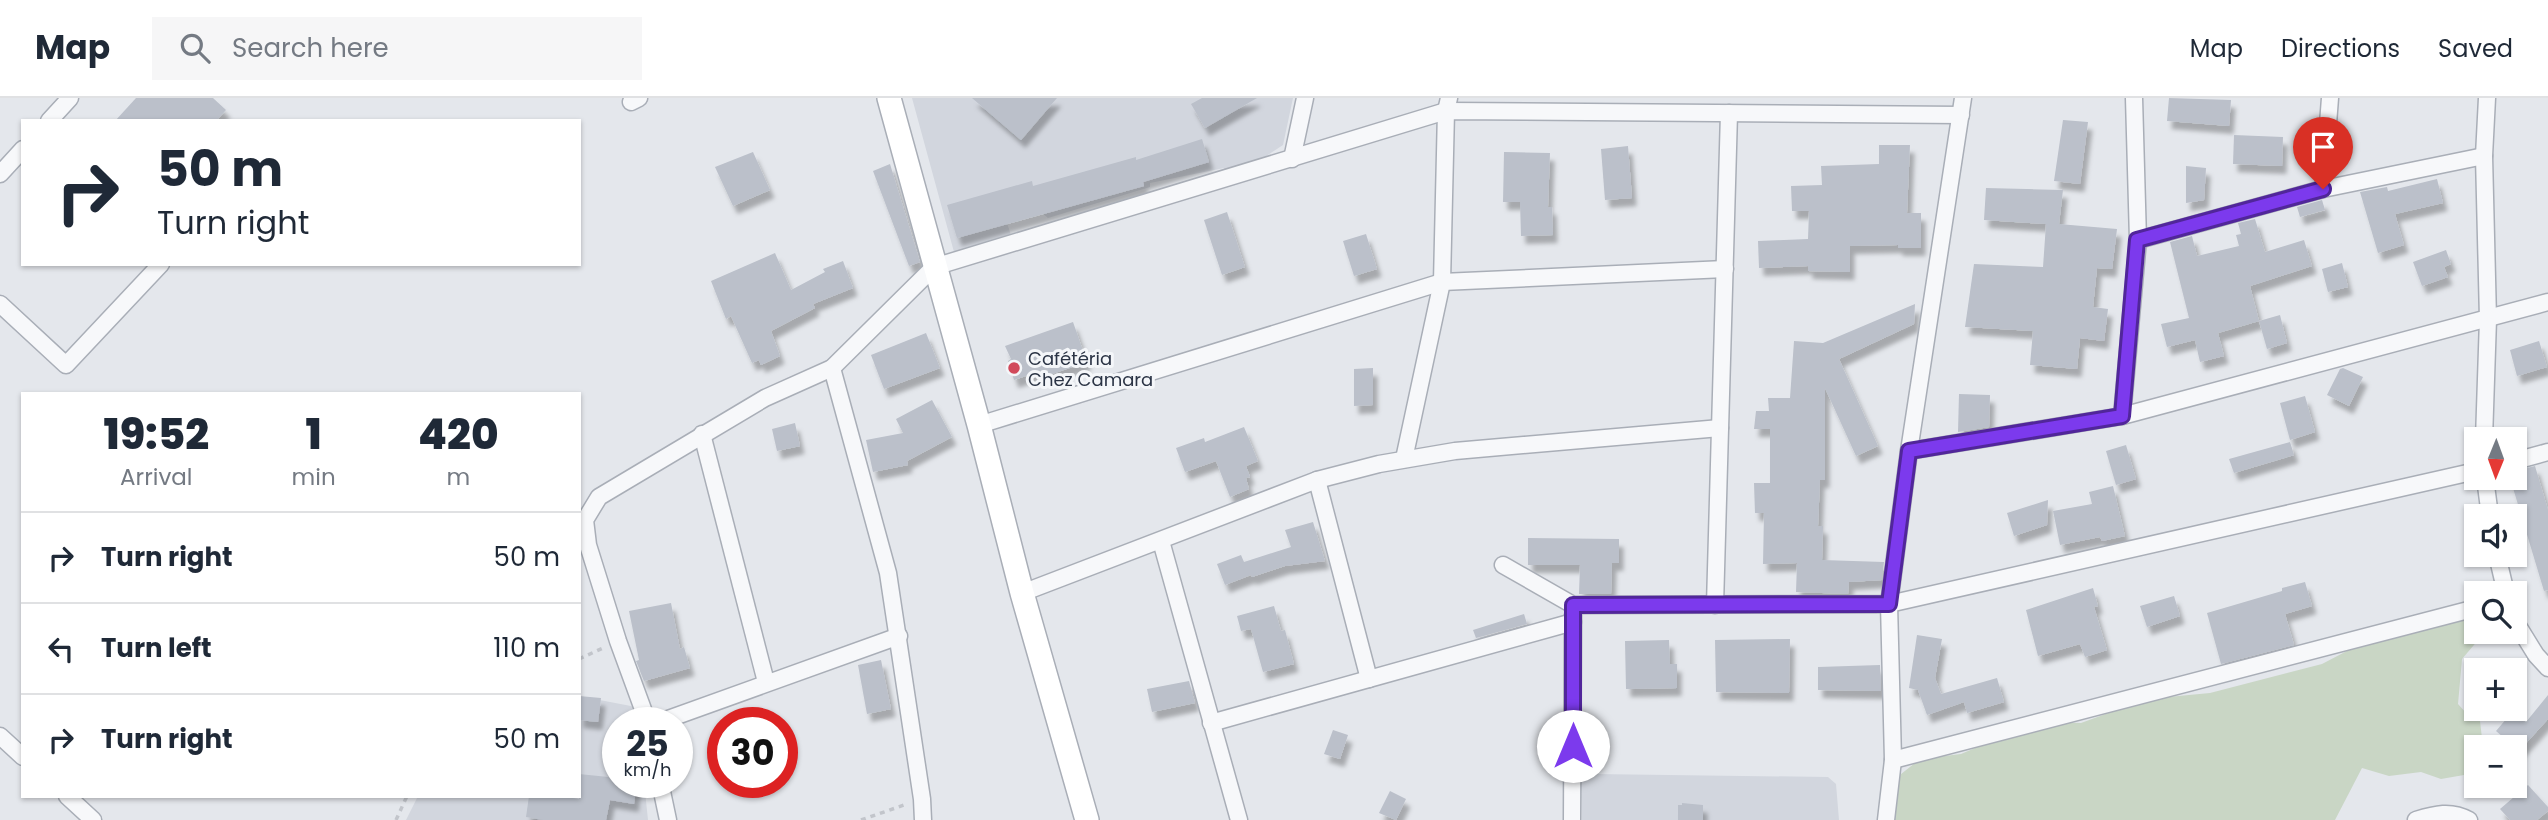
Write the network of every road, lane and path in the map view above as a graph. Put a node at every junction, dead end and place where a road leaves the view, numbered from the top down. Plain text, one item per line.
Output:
1 (70, 98) edge
2 (889, 98) edge
3 (1305, 98) edge
4 (1963, 98) edge
5 (2134, 98) edge
6 (2330, 98) edge
7 (2487, 98) edge
8 (1447, 105) edge
9 (1729, 113) junction
10 (1961, 115) junction
11 (51, 119) edge
12 (21, 151) edge
13 (2484, 156) junction
14 (1292, 159) junction
15 (0, 174) edge
16 (2323, 189) junction
17 (2137, 240) junction
18 (159, 266) edge
19 (934, 267) junction
20 (1725, 269) junction
21 (1442, 282) junction
22 (2548, 302) edge
23 (0, 304) edge
24 (2488, 319) junction
25 (832, 368) junction
26 (2122, 416) junction
27 (979, 425) junction
28 (2484, 427) edge
29 (1720, 428) junction
30 (702, 434) junction
31 (1909, 451) junction
32 (2548, 452) edge
33 (2527, 458) edge
34 (1404, 459) junction
35 (2464, 474) edge
36 (1317, 480) junction
37 (1161, 541) junction
38 (1503, 565) dead end
39 (1022, 593) junction
40 (1889, 604) junction
41 (1573, 605) junction
42 (1715, 605) junction
43 (2464, 611) edge
44 (1573, 622) junction
45 (899, 636) junction
46 (618, 640) junction
47 (2527, 641) edge
48 (581, 658) edge
49 (2548, 668) edge
50 (1369, 680) junction
51 (766, 682) junction
52 (642, 707) edge
53 (693, 709) edge
54 (1211, 723) junction
55 (0, 737) edge
56 (21, 755) edge
57 (1893, 760) junction
58 (68, 798) edge
59 (406, 798) edge
60 (663, 798) edge
61 (922, 799) junction
62 (93, 820) edge
63 (396, 820) edge
64 (668, 820) edge
65 (860, 820) edge
66 (923, 820) edge
67 (1087, 820) edge
68 (1239, 820) edge
69 (1572, 820) edge
70 (1886, 820) edge
71 (2416, 820) edge
72 (2469, 820) edge

1 - 11 street
2 - 19 street
3 - 14 street
4 - 10 street
5 - 17 street
6 - 16 street
7 - 13 street
8 - 9 street
8 - 14 street
8 - 21 street
9 - 10 street
9 - 20 street
10 - 31 street
12 - 15 street
13 - 16 street
13 - 24 street
14 - 19 street
16 - 17 street
17 - 26 street
18 - 23 street
19 - 25 street
19 - 27 street
20 - 21 street
20 - 29 street
21 - 27 street
21 - 34 street
22 - 24 street
24 - 26 street
24 - 28 street
25 - 30 street
25 - 45 street
26 - 31 street
27 - 39 street
29 - 34 street
29 - 42 street
30 - 46 street
30 - 51 street
31 - 40 street
32 - 33 street
34 - 36 street
35 - 40 street
36 - 37 street
36 - 50 street
37 - 39 street
37 - 54 street
38 - 41 street
39 - 67 street
40 - 42 street
40 - 57 street
41 - 42 street
41 - 44 street
43 - 57 street
44 - 50 street
44 - 69 street
45 - 51 street
45 - 61 street
46 - 48 path
46 - 52 street
47 - 49 street
50 - 54 street
51 - 53 street
54 - 68 street
55 - 56 street
57 - 70 street
58 - 62 street
59 - 63 path
60 - 64 street
61 - 65 path
61 - 66 street
71 - 72 street

